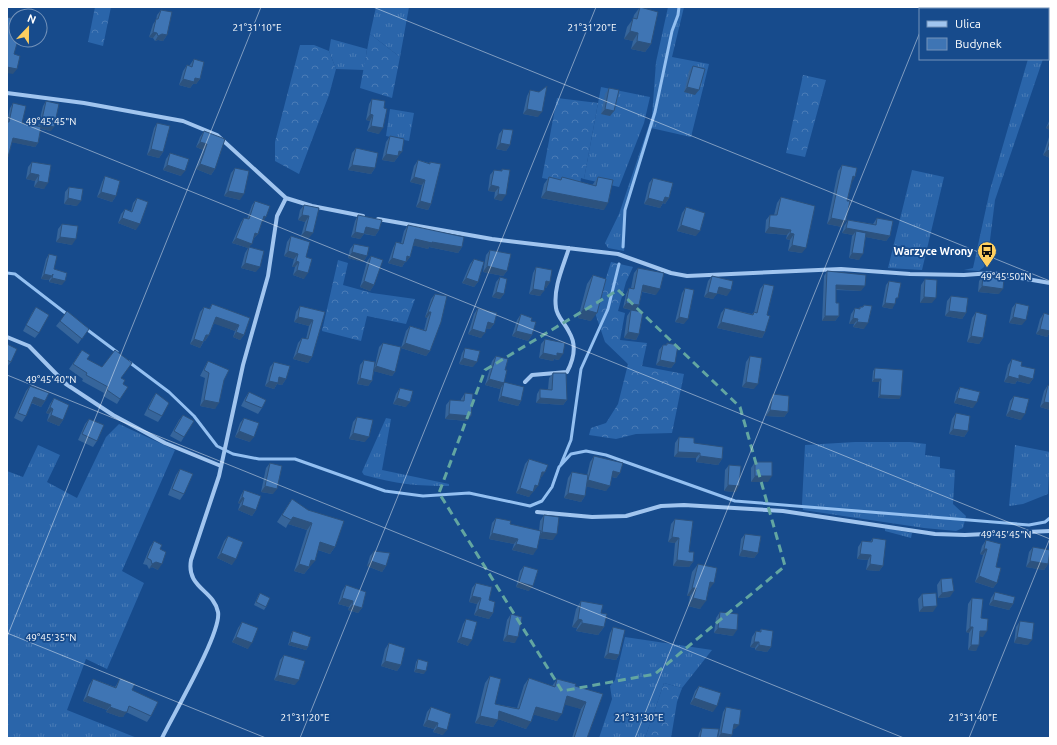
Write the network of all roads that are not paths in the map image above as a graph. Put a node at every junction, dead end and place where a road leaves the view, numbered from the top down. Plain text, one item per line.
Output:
1 (7, 93) edge
2 (286, 198) junction
3 (367, 217) edge
4 (374, 219) edge
5 (569, 248) junction
6 (1050, 283) edge
7 (7, 337) edge
8 (525, 382) dead end
9 (221, 466) junction
10 (537, 512) dead end
11 (1050, 531) edge
12 (162, 738) edge

1 - 2 street
2 - 3 street
2 - 9 street
4 - 5 street
5 - 6 street
5 - 8 street
7 - 9 street
9 - 12 street
10 - 11 street

